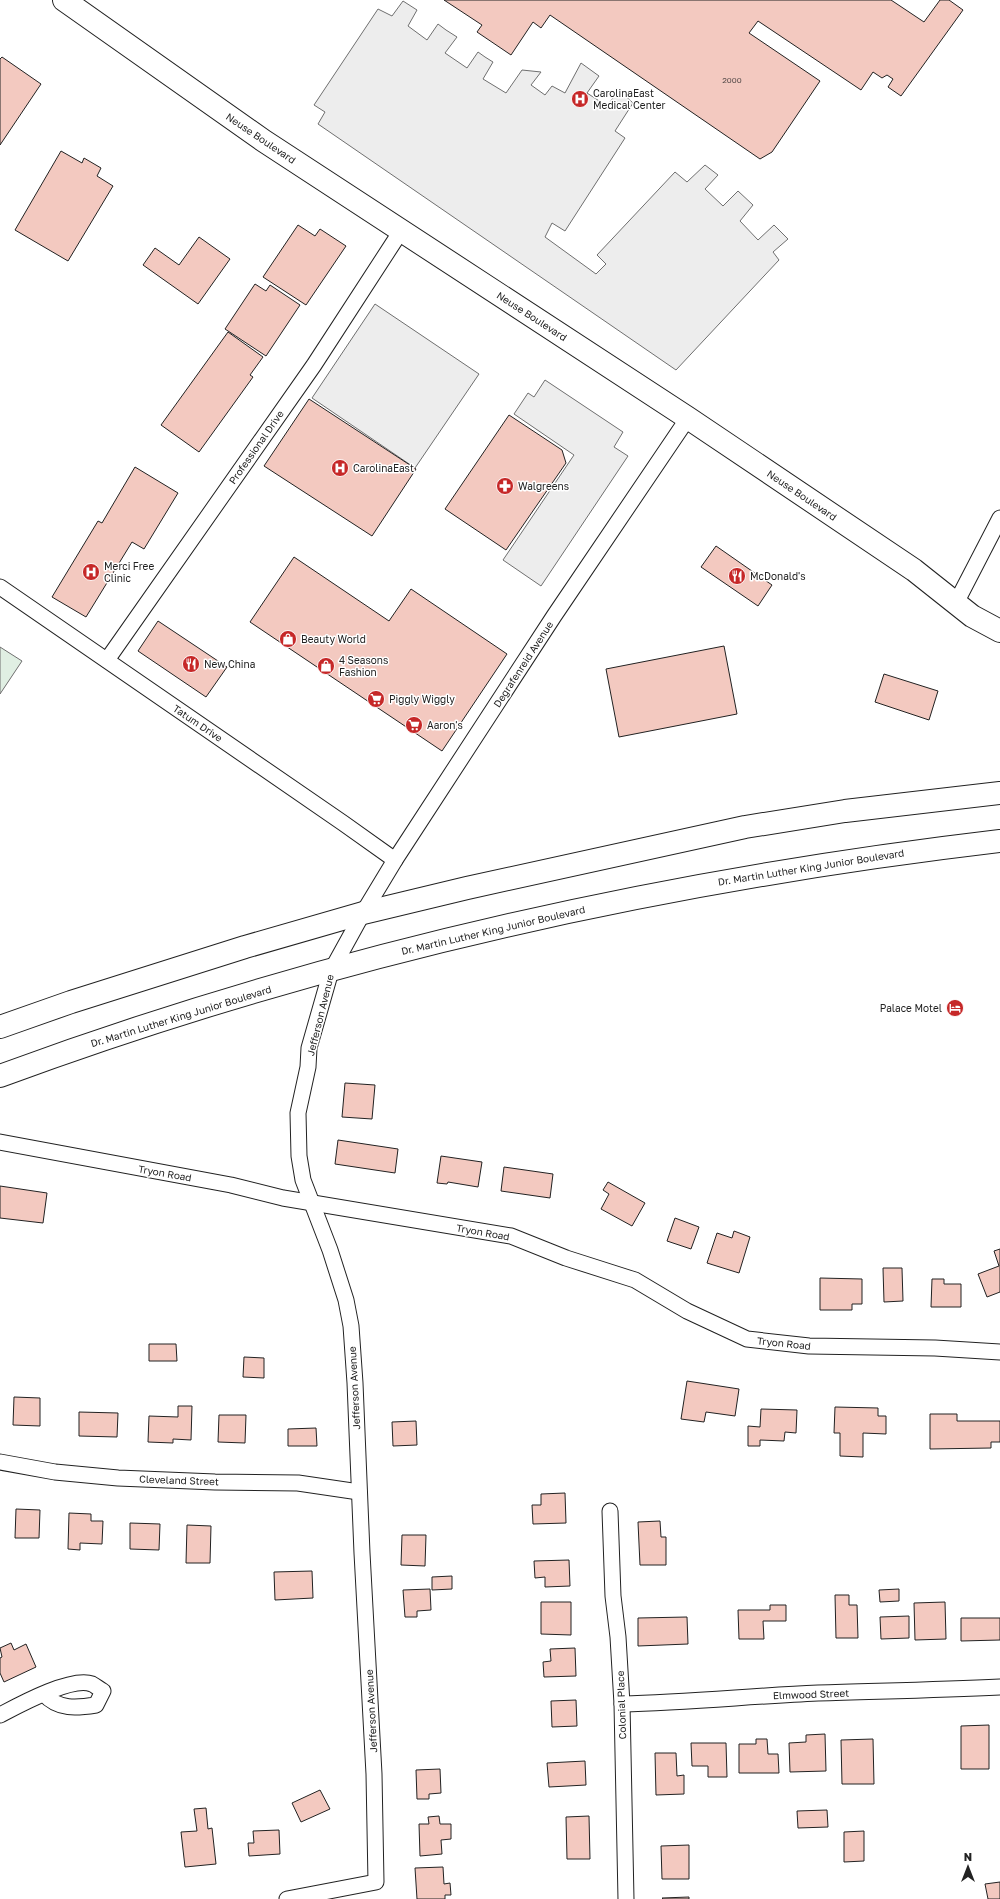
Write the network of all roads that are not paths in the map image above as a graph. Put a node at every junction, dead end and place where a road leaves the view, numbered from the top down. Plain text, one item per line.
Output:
1 (64, 0) edge
2 (401, 231) junction
3 (688, 418) junction
4 (1000, 518) edge
5 (0, 587) edge
6 (964, 610) junction
7 (1000, 631) edge
8 (1000, 644) edge
9 (107, 660) junction
10 (1000, 793) edge
11 (1000, 841) edge
12 (395, 860) junction
13 (363, 913) junction
14 (331, 970) junction
15 (0, 1027) edge
16 (0, 1076) edge
17 (0, 1142) edge
18 (310, 1202) junction
19 (1000, 1352) edge
20 (0, 1462) edge
21 (359, 1492) junction
22 (610, 1511) dead end
23 (1000, 1687) edge
24 (44, 1694) dead end
25 (622, 1704) junction
26 (0, 1715) edge
27 (286, 1899) edge
28 (626, 1899) edge

1 - 2 main road, Neuse Boulevard
2 - 3 main road, Neuse Boulevard
2 - 9 street, Professional Drive
3 - 6 main road, Neuse Boulevard
3 - 12 street, Degrafenreid Avenue
4 - 6 street
5 - 9 street, Tatum Drive
6 - 7 main road, Neuse Boulevard
6 - 8 main road
9 - 12 street, Tatum Drive
10 - 13 main road
11 - 14 main road, Dr. Martin Luther King Junior Boulevard
12 - 13 street, Degrafenreid Avenue
13 - 14 street, Jefferson Avenue
13 - 15 main road
14 - 16 main road, Dr. Martin Luther King Junior Boulevard
14 - 18 street, Jefferson Avenue
17 - 18 street, Tryon Road
18 - 19 street, Tryon Road
18 - 21 street, Jefferson Avenue
20 - 21 street, Cleveland Street
21 - 27 street, Jefferson Avenue
22 - 25 street, Colonial Place
23 - 25 street, Elmwood Street
24 - 26 street
25 - 28 street, Colonial Place

